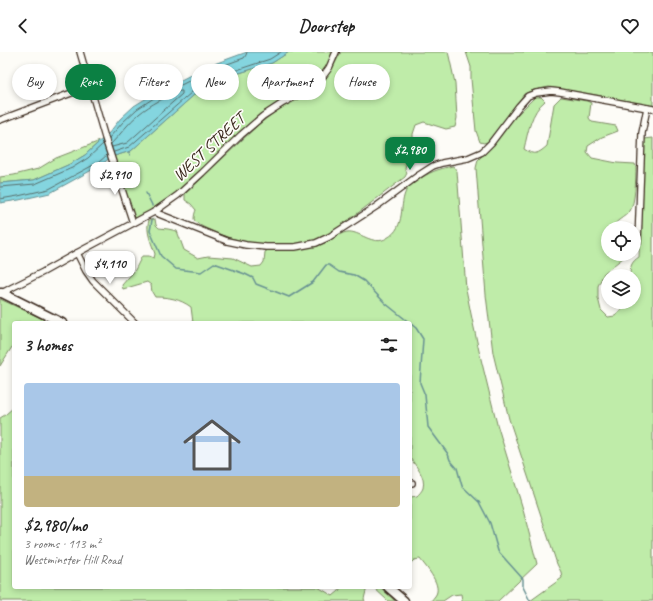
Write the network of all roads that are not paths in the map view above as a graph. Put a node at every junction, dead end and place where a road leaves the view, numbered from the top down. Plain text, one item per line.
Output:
1 (80, 52) edge
2 (336, 52) edge
3 (84, 64) edge
4 (65, 95) edge
5 (94, 100) edge
6 (650, 108) edge
7 (0, 120) edge
8 (154, 212) junction
9 (639, 221) edge
10 (133, 223) junction
11 (77, 253) junction
12 (1, 293) edge
13 (58, 321) edge
14 (133, 321) edge
15 (390, 589) edge
16 (404, 601) edge

1 - 3 street
2 - 8 street, WEST STREET
4 - 7 street
5 - 10 street
6 - 8 street
6 - 9 street
8 - 10 street, WEST STREET
10 - 11 street, WEST STREET
11 - 12 street, WEST STREET
11 - 14 street
12 - 13 street
15 - 16 street

